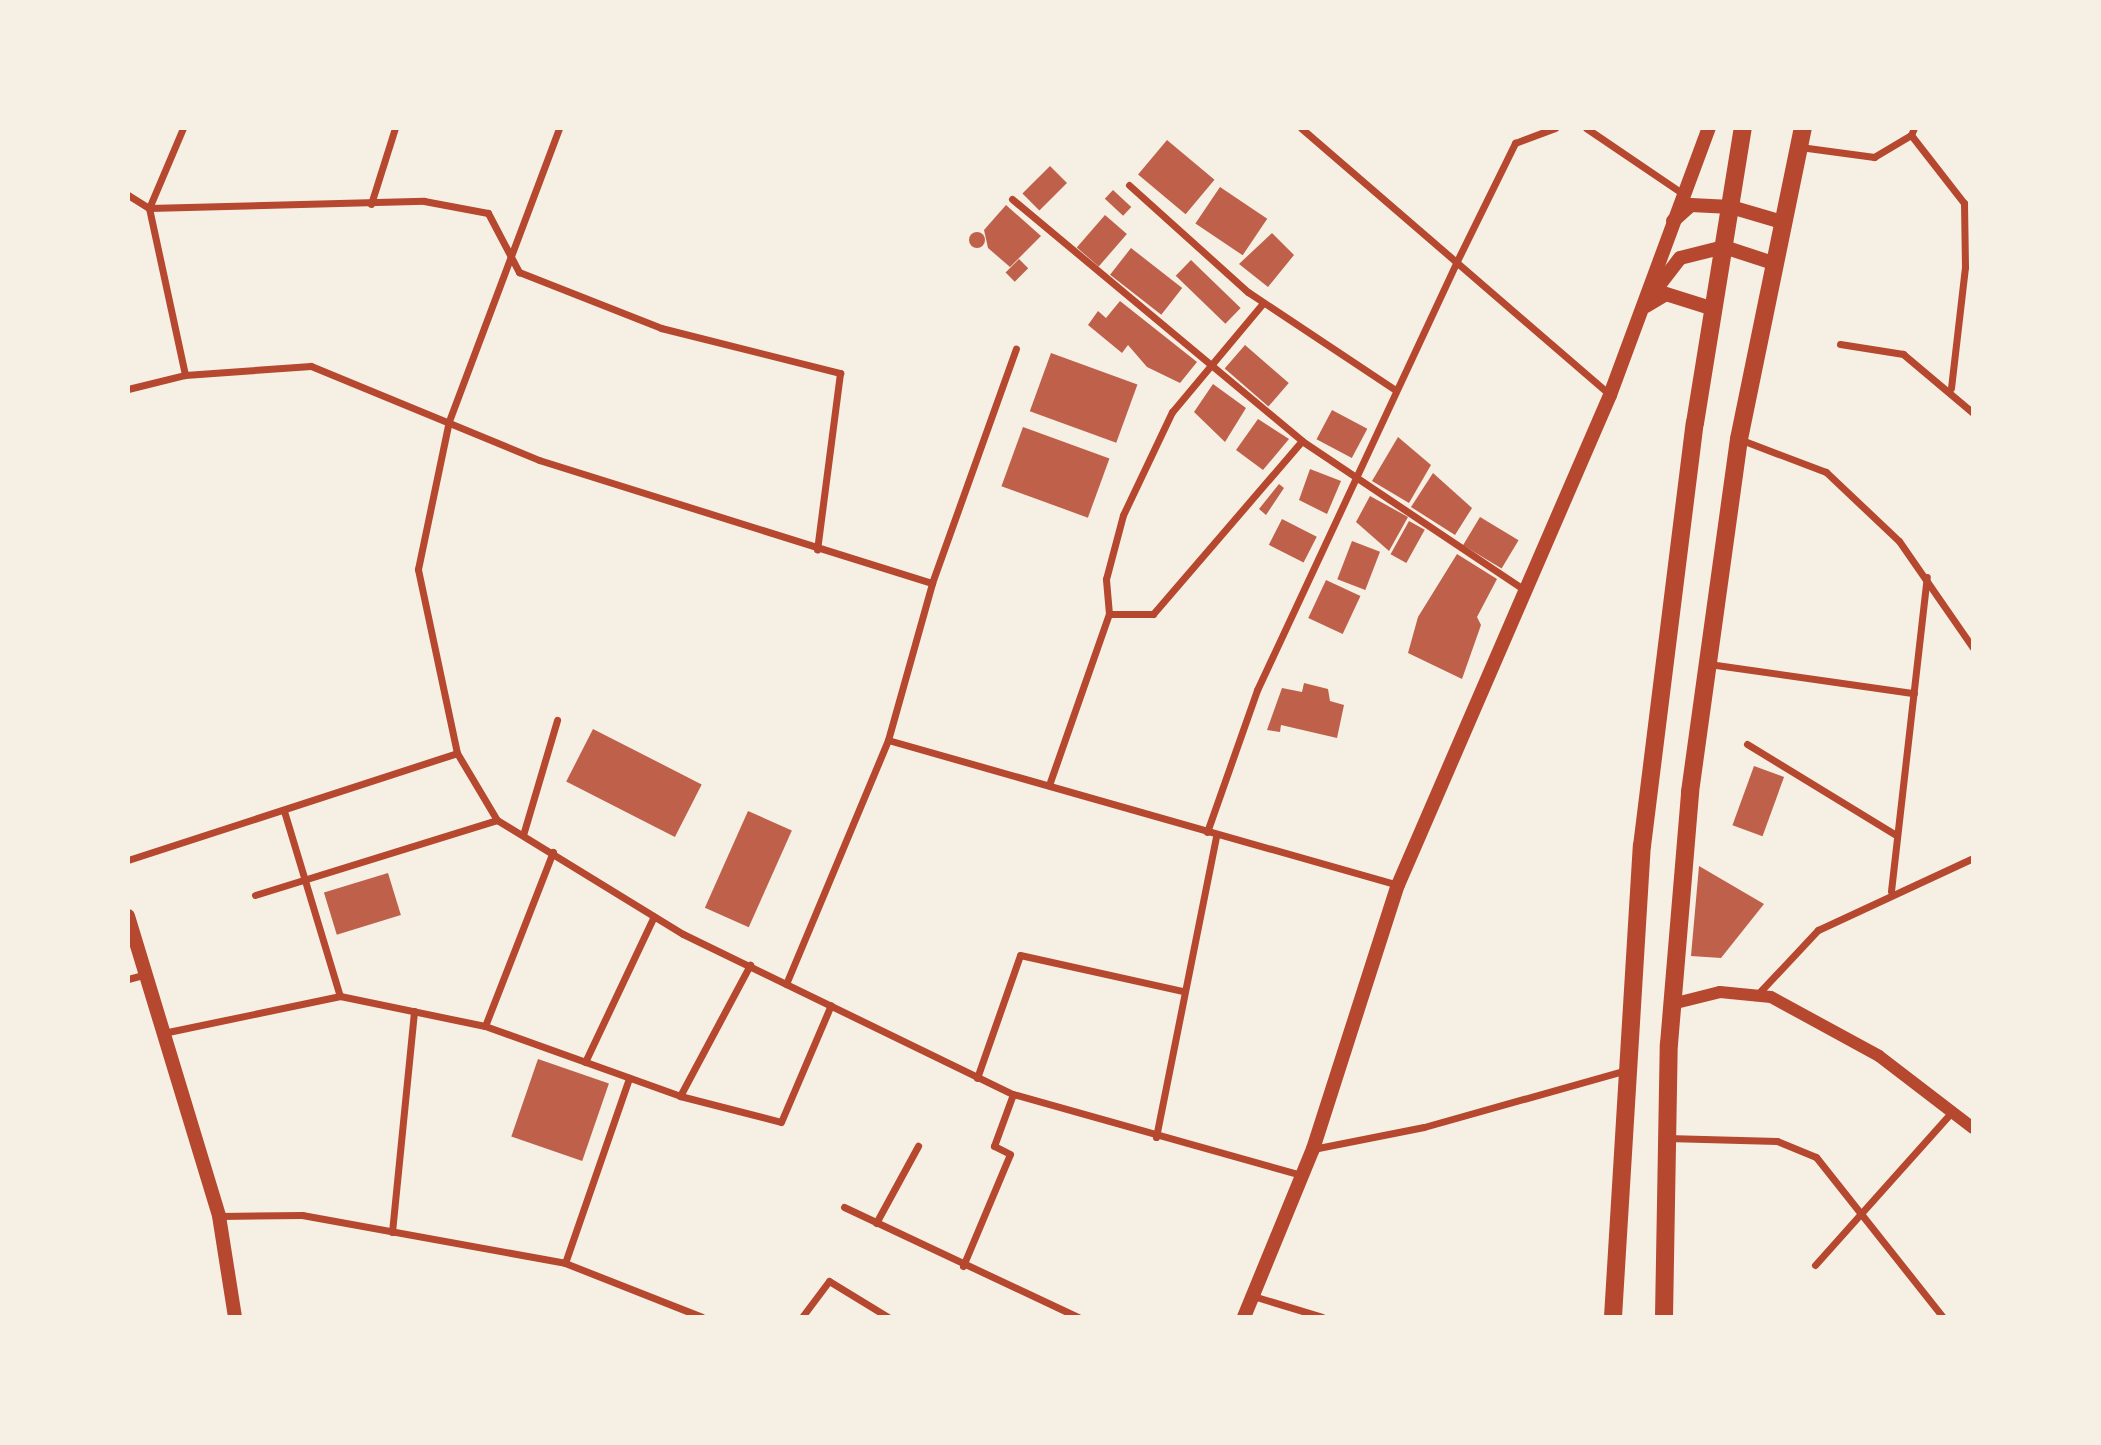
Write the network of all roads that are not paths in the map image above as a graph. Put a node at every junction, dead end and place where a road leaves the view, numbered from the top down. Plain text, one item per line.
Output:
1 (183, 128) edge
2 (395, 128) edge
3 (559, 128) edge
4 (1301, 128) edge
5 (1555, 128) edge
6 (1587, 128) edge
7 (1709, 128) edge
8 (1743, 128) edge
9 (1803, 128) edge
10 (1912, 132) edge
11 (1800, 147) junction
12 (1129, 185) dead end
13 (1682, 193) junction
14 (128, 195) edge
15 (1012, 199) dead end
16 (371, 204) junction
17 (1731, 207) junction
18 (149, 208) junction
19 (1782, 222) junction
20 (1670, 224) junction
21 (510, 247) junction
22 (1724, 247) junction
23 (1455, 263) junction
24 (1773, 263) junction
25 (1263, 303) junction
26 (1714, 309) junction
27 (1639, 310) junction
28 (1840, 344) dead end
29 (1016, 349) dead end
30 (1212, 369) junction
31 (185, 375) junction
32 (1951, 388) junction
33 (128, 389) edge
34 (1394, 389) junction
35 (1610, 395) junction
36 (1973, 413) edge
37 (449, 421) junction
38 (1739, 439) junction
39 (1302, 441) junction
40 (1358, 479) junction
41 (817, 550) junction
42 (1927, 576) junction
43 (932, 583) junction
44 (1522, 588) junction
45 (1109, 614) junction
46 (1973, 648) edge
47 (1709, 664) junction
48 (1914, 694) junction
49 (557, 720) dead end
50 (888, 740) junction
51 (1747, 744) dead end
52 (457, 753) junction
53 (1049, 785) junction
54 (284, 811) junction
55 (497, 820) junction
56 (1207, 832) junction
57 (523, 835) junction
58 (1896, 835) junction
59 (1216, 837) junction
60 (553, 852) junction
61 (1973, 858) edge
62 (128, 860) edge
63 (306, 879) junction
64 (1398, 885) junction
65 (1891, 891) junction
66 (256, 895) dead end
67 (128, 916) edge
68 (654, 916) junction
69 (750, 965) junction
70 (148, 974) junction
71 (128, 979) edge
72 (786, 984) junction
73 (1184, 991) junction
74 (340, 996) junction
75 (1755, 998) junction
76 (1672, 1004) junction
77 (831, 1005) junction
78 (414, 1011) junction
79 (485, 1026) junction
80 (168, 1032) junction
81 (586, 1062) junction
82 (1632, 1069) junction
83 (629, 1078) junction
84 (977, 1078) junction
85 (1013, 1094) junction
86 (680, 1096) junction
87 (1952, 1112) junction
88 (1973, 1128) edge
89 (1156, 1137) junction
90 (1664, 1138) junction
91 (918, 1146) dead end
92 (1313, 1149) junction
93 (1301, 1175) junction
94 (844, 1207) dead end
95 (1862, 1212) junction
96 (219, 1216) junction
97 (876, 1223) junction
98 (392, 1231) junction
99 (565, 1263) junction
100 (963, 1265) junction
101 (1815, 1265) dead end
102 (1252, 1296) junction
103 (235, 1317) edge
104 (702, 1317) edge
105 (802, 1317) edge
106 (888, 1317) edge
107 (1078, 1317) edge
108 (1244, 1317) edge
109 (1322, 1317) edge
110 (1613, 1317) edge
111 (1664, 1317) edge
112 (1943, 1317) edge

1 - 18 street
2 - 16 street
3 - 21 street
4 - 23 street
5 - 23 street
6 - 13 street
7 - 13 main road
8 - 17 highway
9 - 11 highway
10 - 11 street
10 - 32 street
11 - 19 highway
12 - 25 street
13 - 20 main road
14 - 18 street
15 - 30 street
16 - 18 street
16 - 21 street
17 - 19 main road
17 - 20 main road
17 - 22 highway
18 - 31 street
19 - 24 highway
20 - 27 main road
21 - 37 street
21 - 41 street
22 - 24 main road
22 - 26 highway
22 - 27 main road
23 - 34 street
23 - 35 street
24 - 38 highway
25 - 30 street
25 - 34 street
26 - 27 main road
26 - 82 highway
27 - 35 main road
28 - 32 street
29 - 43 street
30 - 39 street
30 - 45 street
31 - 33 street
31 - 37 street
32 - 36 street
34 - 40 street
35 - 44 main road
37 - 41 street
37 - 52 street
38 - 42 street
38 - 47 highway
39 - 40 street
39 - 45 street
40 - 44 street
40 - 56 street
41 - 43 street
42 - 46 street
42 - 48 street
43 - 50 street
44 - 64 main road
45 - 53 street
47 - 48 street
47 - 76 highway
48 - 58 street
49 - 57 street
50 - 53 street
50 - 72 street
51 - 58 street
52 - 54 street
52 - 55 street
53 - 56 street
54 - 62 street
54 - 63 street
55 - 57 street
55 - 63 street
56 - 59 street
57 - 60 street
58 - 65 street
59 - 64 street
59 - 73 street
60 - 68 street
60 - 79 street
61 - 65 street
63 - 66 street
63 - 74 street
64 - 92 main road
65 - 75 street
67 - 70 main road
68 - 69 street
68 - 81 street
69 - 72 street
69 - 86 street
70 - 71 street
70 - 80 main road
72 - 77 street
73 - 84 street
73 - 89 street
74 - 78 street
74 - 80 street
75 - 76 street
75 - 87 street
76 - 90 highway
77 - 84 street
77 - 86 street
78 - 79 street
78 - 98 street
79 - 81 street
80 - 96 main road
81 - 83 street
82 - 92 street
82 - 110 highway
83 - 86 street
83 - 99 street
84 - 85 street
85 - 89 street
85 - 100 street
87 - 88 street
87 - 95 street
89 - 93 street
90 - 95 street
90 - 111 highway
91 - 97 street
92 - 93 main road
93 - 102 main road
94 - 97 street
95 - 101 street
95 - 112 street
96 - 98 street
96 - 103 main road
97 - 100 street
98 - 99 street
99 - 104 street
100 - 107 street
102 - 108 main road
102 - 109 street
105 - 106 street

